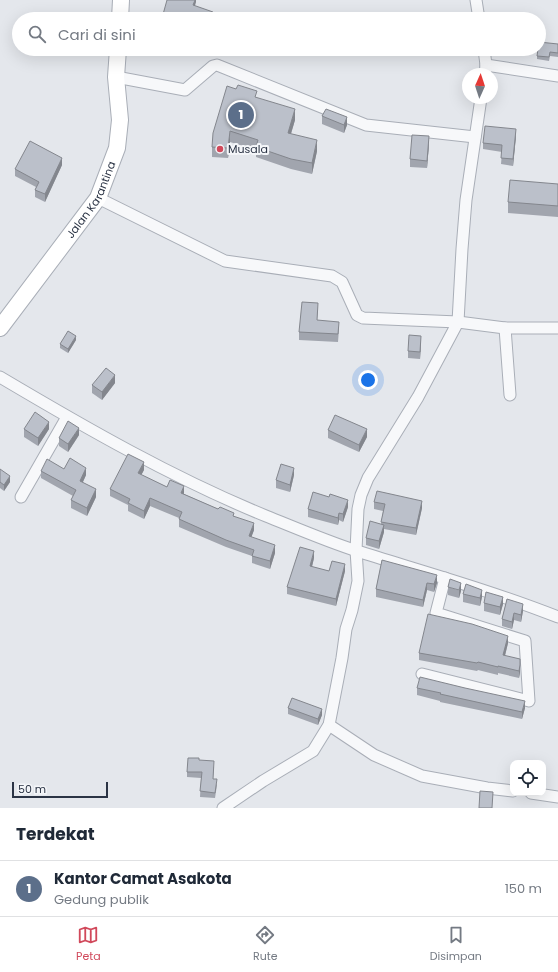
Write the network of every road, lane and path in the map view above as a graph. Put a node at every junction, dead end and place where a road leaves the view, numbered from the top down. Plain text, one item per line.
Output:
1 (121, 0) edge
2 (476, 0) edge
3 (120, 12) edge
4 (478, 12) edge
5 (118, 56) edge
6 (485, 56) edge
7 (486, 68) edge
8 (498, 71) edge
9 (558, 76) edge
10 (116, 77) junction
11 (480, 104) edge
12 (475, 137) junction
13 (98, 198) junction
14 (458, 322) junction
15 (0, 328) edge
16 (505, 328) junction
17 (558, 328) edge
18 (0, 377) edge
19 (510, 395) dead end
20 (67, 417) junction
21 (21, 497) dead end
22 (356, 550) junction
23 (445, 578) junction
24 (558, 617) edge
25 (422, 674) dead end
26 (329, 725) junction
27 (510, 791) edge
28 (546, 795) edge
29 (558, 797) edge
30 (223, 808) edge

1 - 3 street
2 - 4 street
5 - 10 street, Jalan Karantina
6 - 7 street
8 - 9 street
10 - 12 street
10 - 13 street, Jalan Karantina
11 - 12 street
12 - 14 street
13 - 14 street
13 - 15 street, Jalan Karantina
14 - 16 street
14 - 22 street
16 - 17 street
16 - 19 street
18 - 20 street
20 - 21 street
20 - 22 street
22 - 23 street
22 - 26 street
23 - 24 street
23 - 25 street
26 - 27 street
26 - 30 street
28 - 29 street

